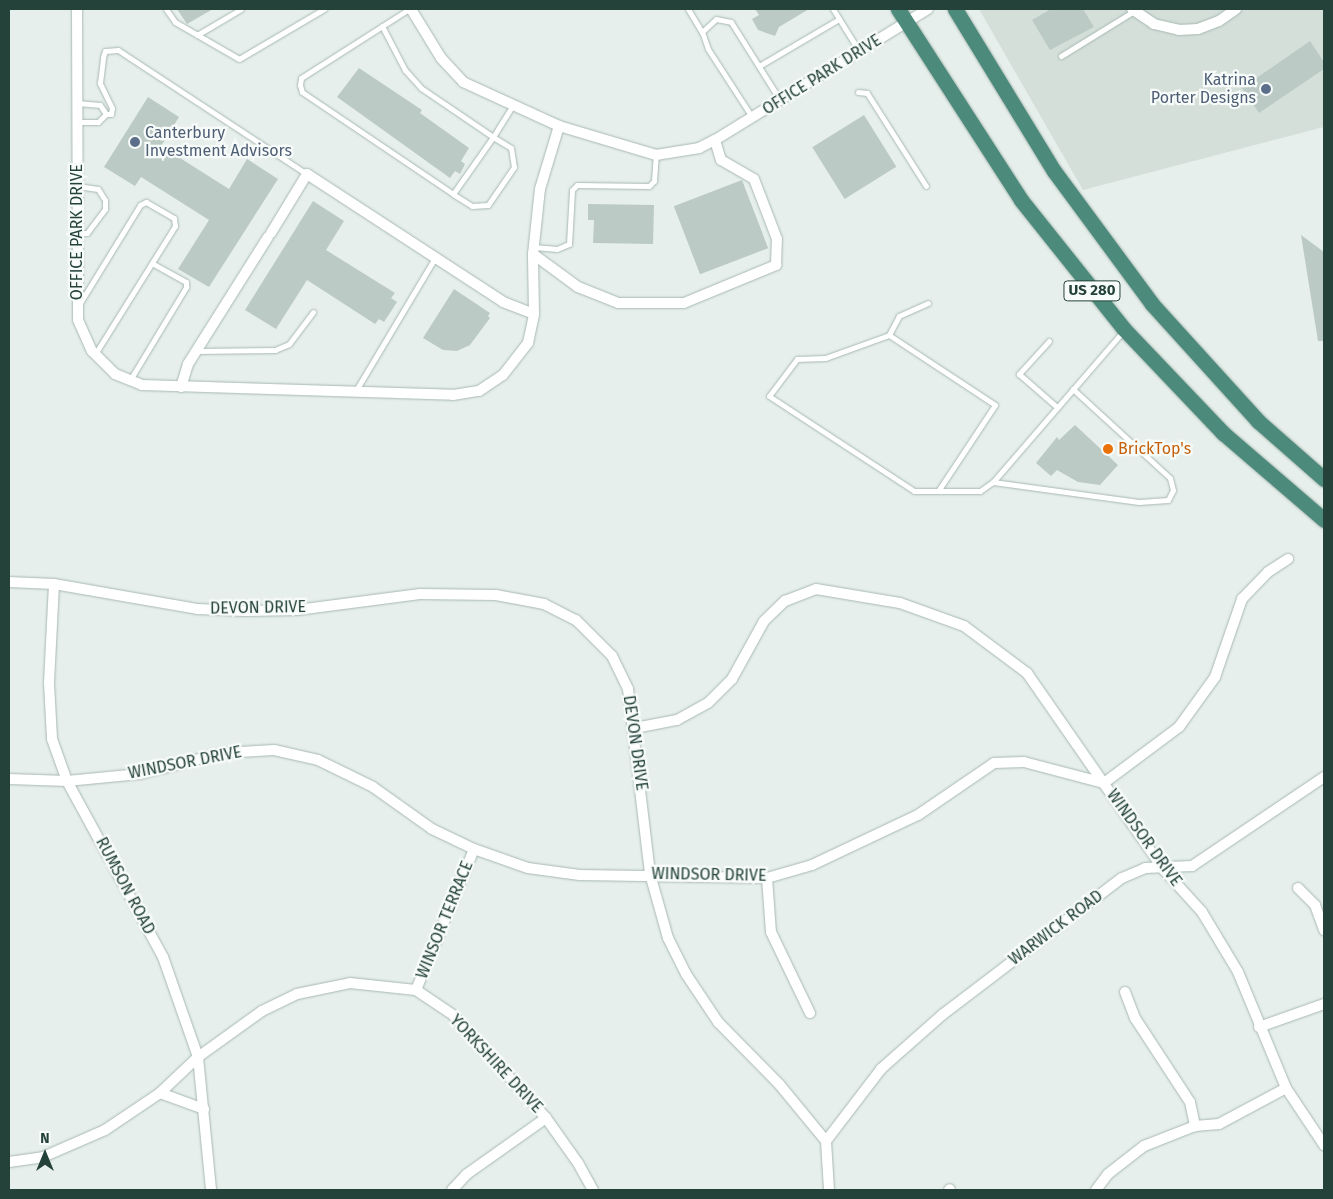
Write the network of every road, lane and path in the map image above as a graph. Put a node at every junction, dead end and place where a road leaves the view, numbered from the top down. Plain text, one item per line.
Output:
1 (77, 9) edge
2 (166, 9) edge
3 (242, 9) edge
4 (324, 9) edge
5 (410, 9) edge
6 (688, 9) edge
7 (833, 9) edge
8 (898, 9) edge
9 (928, 9) edge
10 (955, 9) edge
11 (1236, 9) edge
12 (1134, 10) edge
13 (839, 19) junction
14 (905, 23) junction
15 (382, 26) junction
16 (702, 32) junction
17 (197, 35) junction
18 (860, 51) junction
19 (1061, 56) dead end
20 (759, 66) junction
21 (858, 92) dead end
22 (780, 100) junction
23 (76, 103) junction
24 (513, 105) junction
25 (106, 114) junction
26 (752, 117) junction
27 (76, 122) junction
28 (559, 126) junction
29 (493, 137) junction
30 (715, 140) junction
31 (656, 155) junction
32 (308, 174) junction
33 (76, 186) junction
34 (926, 186) dead end
35 (453, 194) junction
36 (77, 233) junction
37 (533, 251) junction
38 (435, 258) junction
39 (152, 263) junction
40 (928, 303) dead end
41 (77, 308) junction
42 (313, 312) dead end
43 (534, 314) junction
44 (1124, 330) junction
45 (888, 334) junction
46 (1049, 341) dead end
47 (196, 351) junction
48 (95, 354) junction
49 (130, 380) junction
50 (181, 387) junction
51 (1074, 389) junction
52 (355, 392) junction
53 (1057, 407) junction
54 (1324, 479) edge
55 (993, 482) junction
56 (938, 491) junction
57 (1324, 520) edge
58 (1288, 559) dead end
59 (9, 582) edge
60 (54, 584) junction
61 (635, 728) junction
62 (1324, 777) edge
63 (9, 779) edge
64 (67, 781) junction
65 (1104, 783) junction
66 (474, 849) junction
67 (1163, 869) junction
68 (650, 874) junction
69 (767, 878) junction
70 (1298, 888) dead end
71 (1324, 930) edge
72 (416, 990) junction
73 (1125, 992) dead end
74 (1324, 1004) edge
75 (810, 1013) dead end
76 (1258, 1027) junction
77 (198, 1057) junction
78 (1286, 1088) junction
79 (160, 1093) junction
80 (204, 1109) junction
81 (546, 1118) junction
82 (1195, 1126) junction
83 (826, 1141) junction
84 (1324, 1145) edge
85 (9, 1162) edge
86 (211, 1190) edge
87 (452, 1190) edge
88 (593, 1190) edge
89 (829, 1190) edge
90 (1096, 1190) edge

1 - 23 street, OFFICE PARK DRIVE
2 - 17 lane
3 - 17 lane
4 - 17 lane
5 - 15 lane
5 - 24 street, OFFICE PARK DRIVE
6 - 16 lane
7 - 13 lane
8 - 14 highway, US 280
9 - 14 street, OFFICE PARK DRIVE
10 - 54 highway, US 280
11 - 12 street
12 - 19 lane
13 - 18 lane
13 - 20 lane
14 - 18 street, OFFICE PARK DRIVE
14 - 44 highway, US 280
15 - 29 lane
15 - 35 lane
16 - 20 lane
16 - 26 lane
18 - 22 street, OFFICE PARK DRIVE
20 - 22 lane
21 - 34 lane
22 - 26 street, OFFICE PARK DRIVE
23 - 25 lane
23 - 27 street, OFFICE PARK DRIVE
24 - 28 street, OFFICE PARK DRIVE
24 - 29 lane
25 - 27 lane
25 - 32 lane
26 - 30 street, OFFICE PARK DRIVE
27 - 33 street, OFFICE PARK DRIVE
28 - 31 street, OFFICE PARK DRIVE
28 - 37 street, OFFICE PARK DRIVE
29 - 35 lane
29 - 35 lane
30 - 31 street, OFFICE PARK DRIVE
30 - 37 street
31 - 37 lane
32 - 38 street
32 - 47 street
33 - 36 street, OFFICE PARK DRIVE
33 - 36 lane
36 - 41 street, OFFICE PARK DRIVE
37 - 43 street, OFFICE PARK DRIVE
38 - 43 street
38 - 52 lane
39 - 41 lane
39 - 48 lane
39 - 49 lane
40 - 45 lane
41 - 48 street, OFFICE PARK DRIVE
42 - 47 lane
43 - 52 street, OFFICE PARK DRIVE
44 - 51 lane
44 - 57 highway, US 280
45 - 56 lane
45 - 56 lane
46 - 53 lane
47 - 50 street
48 - 49 street, OFFICE PARK DRIVE
49 - 50 street, OFFICE PARK DRIVE
50 - 52 street, OFFICE PARK DRIVE
51 - 53 lane
51 - 55 lane
53 - 55 lane
55 - 56 lane
58 - 65 street
59 - 60 street, DEVON DRIVE
60 - 61 street, DEVON DRIVE
60 - 64 street, RUMSON ROAD
61 - 65 street
61 - 68 street, DEVON DRIVE
62 - 67 street, WARWICK ROAD
63 - 64 street, WINDSOR DRIVE
64 - 66 street, WINDSOR DRIVE
64 - 77 street, RUMSON ROAD
65 - 67 street, WINDSOR DRIVE
65 - 69 street, WINDSOR DRIVE
66 - 68 street, WINDSOR DRIVE
66 - 72 street, WINSOR TERRACE
67 - 76 street, WINDSOR DRIVE
67 - 83 street, WARWICK ROAD
68 - 69 street, WINDSOR DRIVE
68 - 83 street, DEVON DRIVE
69 - 75 street
70 - 71 street
72 - 77 street, YORKSHIRE DRIVE
72 - 81 street, YORKSHIRE DRIVE
73 - 82 street
74 - 76 street
76 - 78 street, WINDSOR DRIVE
77 - 79 street, YORKSHIRE DRIVE
77 - 80 street, RUMSON ROAD
78 - 82 street
78 - 84 street, WINDSOR DRIVE
79 - 80 street
79 - 85 street, YORKSHIRE DRIVE
80 - 86 street, RUMSON ROAD
81 - 87 street
81 - 88 street, YORKSHIRE DRIVE
82 - 90 street
83 - 89 street

